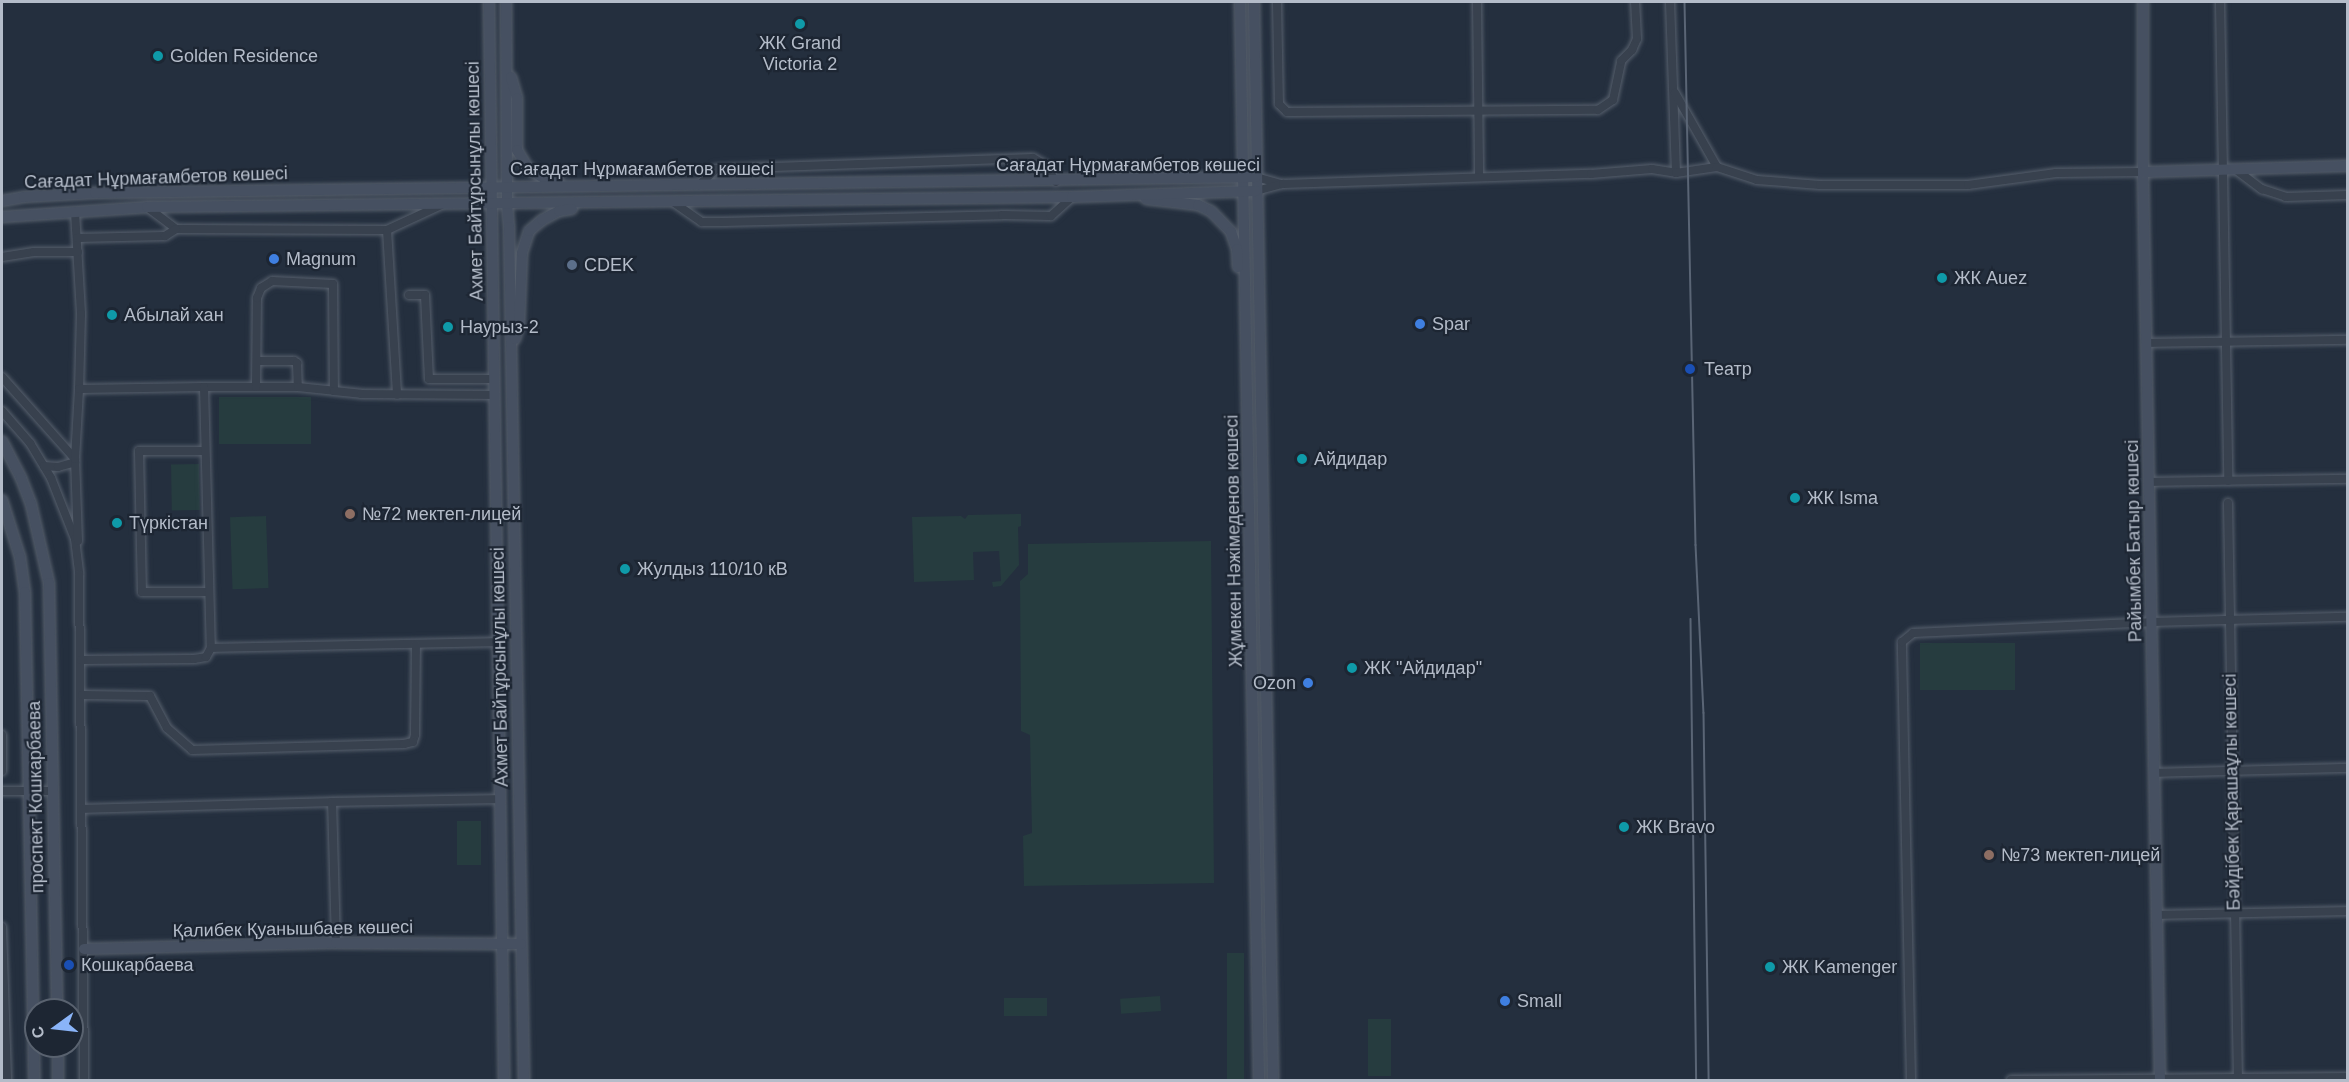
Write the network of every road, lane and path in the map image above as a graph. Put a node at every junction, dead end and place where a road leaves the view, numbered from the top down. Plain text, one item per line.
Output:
1 (489, 2) edge
2 (506, 2) edge
3 (1240, 2) edge
4 (1254, 2) edge
5 (1277, 2) edge
6 (1477, 2) edge
7 (1635, 2) edge
8 (1670, 2) edge
9 (2143, 2) edge
10 (2220, 2) edge
11 (506, 63) junction
12 (1672, 89) junction
13 (1478, 110) junction
14 (2348, 166) edge
15 (1717, 167) junction
16 (2229, 169) junction
17 (2143, 172) junction
18 (1676, 173) junction
19 (1256, 177) junction
20 (1479, 177) junction
21 (1244, 178) junction
22 (1056, 182) junction
23 (1282, 184) junction
24 (629, 185) junction
25 (699, 186) junction
26 (492, 187) junction
27 (508, 187) junction
28 (1243, 190) junction
29 (1256, 191) junction
30 (2348, 195) edge
31 (1097, 196) junction
32 (1072, 197) junction
33 (2, 201) edge
34 (672, 201) junction
35 (603, 203) junction
36 (444, 204) junction
37 (507, 204) junction
38 (491, 205) junction
39 (147, 207) junction
40 (75, 212) junction
41 (2, 216) edge
42 (176, 229) junction
43 (387, 230) junction
44 (77, 238) junction
45 (78, 252) junction
46 (2, 257) edge
47 (409, 295) dead end
48 (1246, 323) junction
49 (2348, 340) edge
50 (2224, 342) junction
51 (2147, 343) junction
52 (511, 354) junction
53 (258, 361) junction
54 (2, 377) edge
55 (495, 379) junction
56 (204, 387) junction
57 (256, 387) junction
58 (298, 387) junction
59 (79, 388) junction
60 (334, 391) junction
61 (397, 395) junction
62 (495, 395) junction
63 (2, 411) edge
64 (2, 441) edge
65 (205, 451) junction
66 (75, 461) junction
67 (44, 466) junction
68 (2348, 479) edge
69 (2228, 481) junction
70 (2149, 482) junction
71 (2, 500) edge
72 (2228, 503) dead end
73 (79, 569) junction
74 (209, 592) junction
75 (2348, 617) edge
76 (2229, 620) junction
77 (2151, 622) junction
78 (499, 642) junction
79 (416, 644) junction
80 (211, 648) junction
81 (81, 660) junction
82 (82, 695) junction
83 (2, 735) edge
84 (2348, 768) edge
85 (2, 771) edge
86 (2231, 771) junction
87 (2154, 773) junction
88 (2, 791) edge
89 (28, 791) junction
90 (52, 791) junction
91 (501, 799) junction
92 (332, 802) junction
93 (83, 809) junction
94 (2348, 911) edge
95 (2234, 914) junction
96 (2157, 915) junction
97 (2, 927) edge
98 (336, 943) junction
99 (502, 944) junction
100 (521, 944) junction
101 (84, 949) junction
102 (57, 998) edge
103 (58, 1058) edge
104 (2348, 1077) edge
105 (2160, 1079) edge
106 (2238, 1079) edge
107 (7, 1080) edge
108 (34, 1080) edge
109 (58, 1080) edge
110 (84, 1080) edge
111 (504, 1080) edge
112 (524, 1080) edge
113 (1259, 1080) edge
114 (1273, 1080) edge
115 (1911, 1080) edge
116 (2011, 1080) edge

1 - 26 street, Ахмет Байтұрсынұлы көшесі
2 - 11 street, Ахмет Байтұрсынұлы көшесі
3 - 21 street, Жұмекен Нәжімеденов көшесі
4 - 19 street, Жұмекен Нәжімеденов көшесі
5 - 13 street
6 - 13 street
7 - 13 street
8 - 12 street
9 - 17 street, Райымбек Батыр көшесі
10 - 16 street
11 - 24 street
11 - 27 street, Ахмет Байтұрсынұлы көшесі
12 - 15 street
12 - 18 street
13 - 20 street
14 - 16 street
15 - 17 street
15 - 18 street, Сағадат Нұрмағамбетов көшесі
16 - 17 street
16 - 30 street
16 - 50 street
17 - 51 street, Райымбек Батыр көшесі
18 - 20 street, Сағадат Нұрмағамбетов көшесі
19 - 21 street, Сағадат Нұрмағамбетов көшесі
19 - 23 street, Сағадат Нұрмағамбетов көшесі
19 - 29 street, Жұмекен Нәжімеденов көшесі
20 - 23 street, Сағадат Нұрмағамбетов көшесі
21 - 22 street, Сағадат Нұрмағамбетов көшесі
21 - 28 street, Жұмекен Нәжімеденов көшесі
22 - 25 street, Сағадат Нұрмағамбетов көшесі
22 - 25 street
23 - 29 street, Сағадат Нұрмағамбетов көшесі
24 - 25 street, Сағадат Нұрмағамбетов көшесі
24 - 27 street, Сағадат Нұрмағамбетов көшесі
26 - 27 street, Сағадат Нұрмағамбетов көшесі
26 - 33 street, Сағадат Нұрмағамбетов көшесі
26 - 38 street, Ахмет Байтұрсынұлы көшесі
27 - 37 street, Ахмет Байтұрсынұлы көшесі
28 - 29 street, Сағадат Нұрмағамбетов көшесі
28 - 31 street, Сағадат Нұрмағамбетов көшесі
28 - 48 street, Жұмекен Нәжімеденов көшесі
29 - 114 street, Жұмекен Нәжімеденов көшесі
31 - 32 street, Сағадат Нұрмағамбетов көшесі
31 - 48 street
32 - 34 street, Сағадат Нұрмағамбетов көшесі
32 - 34 street
34 - 35 street, Сағадат Нұрмағамбетов көшесі
35 - 37 street, Сағадат Нұрмағамбетов көшесі
35 - 52 street
36 - 38 street, Сағадат Нұрмағамбетов көшесі
36 - 39 street, Сағадат Нұрмағамбетов көшесі
36 - 43 street
37 - 38 street, Сағадат Нұрмағамбетов көшесі
37 - 52 street, Ахмет Байтұрсынұлы көшесі
38 - 55 street, Ахмет Байтұрсынұлы көшесі
39 - 40 street, Сағадат Нұрмағамбетов көшесі
39 - 42 street
40 - 41 street, Сағадат Нұрмағамбетов көшесі
40 - 44 street
42 - 43 street
42 - 44 street
43 - 61 street
44 - 45 street
45 - 46 street
45 - 59 street
47 - 55 street
48 - 113 street, Жұмекен Нәжімеденов көшесі
49 - 50 street
50 - 51 street
50 - 69 street
51 - 70 street, Райымбек Батыр көшесі
52 - 100 street, Ахмет Байтұрсынұлы көшесі
53 - 57 street
53 - 58 street
53 - 60 street
54 - 66 street
55 - 62 street, Ахмет Байтұрсынұлы көшесі
56 - 57 street
56 - 59 street
56 - 65 street
57 - 58 street
58 - 60 street
59 - 66 street
60 - 61 street
61 - 62 street
62 - 78 street, Ахмет Байтұрсынұлы көшесі
63 - 67 street
64 - 90 street, проспект Кошкарбаева
65 - 74 street
65 - 74 street
66 - 67 street
66 - 73 street
67 - 73 street
68 - 69 street
69 - 70 street
70 - 77 street, Райымбек Батыр көшесі
71 - 89 street
72 - 76 street, Бәйдібек Қарашаұлы көшесі
73 - 81 street
74 - 80 street
75 - 76 street
76 - 77 street
76 - 86 street, Бәйдібек Қарашаұлы көшесі
77 - 87 street, Райымбек Батыр көшесі
77 - 115 street
78 - 79 street
78 - 91 street, Ахмет Байтұрсынұлы көшесі
79 - 80 street
79 - 82 street
80 - 81 street
81 - 82 street
82 - 93 street
83 - 85 street
84 - 86 street
86 - 87 street
86 - 95 street, Бәйдібек Қарашаұлы көшесі
87 - 96 street, Райымбек Батыр көшесі
88 - 89 street
89 - 90 street
89 - 108 street
90 - 102 street, проспект Кошкарбаева
91 - 92 street
91 - 99 street, Ахмет Байтұрсынұлы көшесі
92 - 93 street
92 - 98 street
93 - 101 street
94 - 95 street
95 - 96 street
95 - 106 street, Бәйдібек Қарашаұлы көшесі
96 - 105 street, Райымбек Батыр көшесі
97 - 107 street
98 - 99 street, Қалибек Қуанышбаев көшесі
98 - 101 street, Қалибек Қуанышбаев көшесі
99 - 100 street, Қалибек Қуанышбаев көшесі
99 - 111 street, Ахмет Байтұрсынұлы көшесі
100 - 112 street, Ахмет Байтұрсынұлы көшесі
101 - 110 street
103 - 109 street
104 - 106 street
105 - 106 street
105 - 116 street

